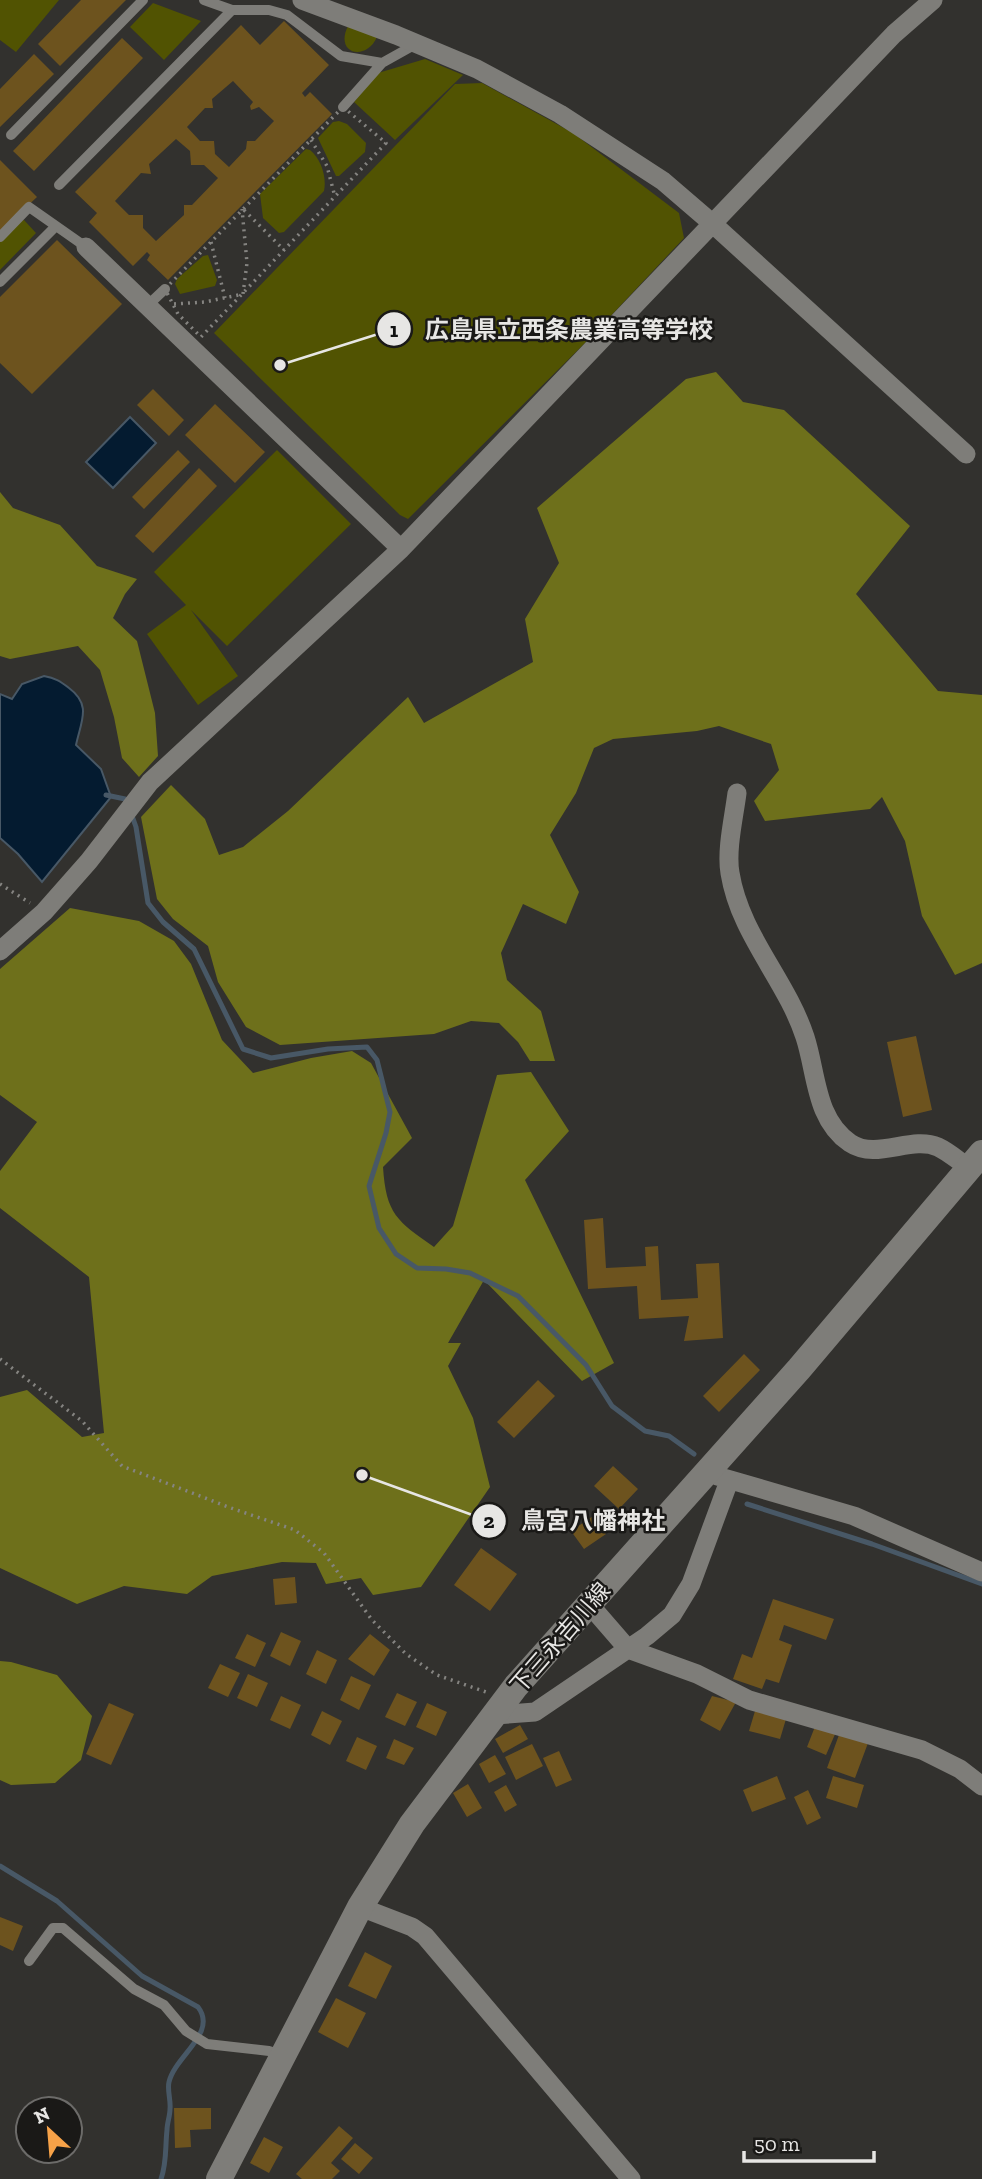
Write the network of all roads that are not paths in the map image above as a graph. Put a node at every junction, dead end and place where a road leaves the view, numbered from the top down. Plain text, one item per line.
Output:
1 (144, 0) edge
2 (204, 0) edge
3 (302, 0) edge
4 (933, 0) edge
5 (232, 10) junction
6 (417, 44) junction
7 (382, 63) junction
8 (343, 107) road end
9 (10, 135) dead end
10 (59, 185) dead end
11 (713, 224) junction
12 (56, 226) junction
13 (0, 237) edge
14 (86, 247) joint
15 (0, 282) edge
16 (165, 289) road end
17 (147, 306) junction
18 (966, 454) dead end
19 (401, 549) junction
20 (737, 793) dead end
21 (0, 951) edge
22 (976, 1161) edge
23 (717, 1477) junction
24 (982, 1572) edge
25 (589, 1604) junction
26 (628, 1649) junction
27 (501, 1707) junction
28 (982, 1786) edge
29 (360, 1907) junction
30 (29, 1961) dead end
31 (282, 2056) junction
32 (219, 2179) edge
33 (631, 2179) edge

1 - 9 lane
2 - 5 lane
3 - 6 street
4 - 11 street
5 - 7 lane
5 - 10 lane
6 - 7 lane
6 - 11 street
7 - 8 lane
11 - 18 street
11 - 19 street
12 - 13 lane
12 - 14 lane
12 - 15 lane
14 - 17 street
16 - 17 lane
17 - 19 street
19 - 21 street
20 - 22 street
22 - 23 main road, 下三永吉川線
23 - 24 street
23 - 25 main road, 下三永吉川線
23 - 26 street
25 - 26 street
25 - 27 main road, 下三永吉川線
26 - 27 street
26 - 28 street
27 - 29 main road, 下三永吉川線
29 - 31 main road, 下三永吉川線
29 - 33 street
30 - 31 lane
31 - 32 main road, 下三永吉川線

